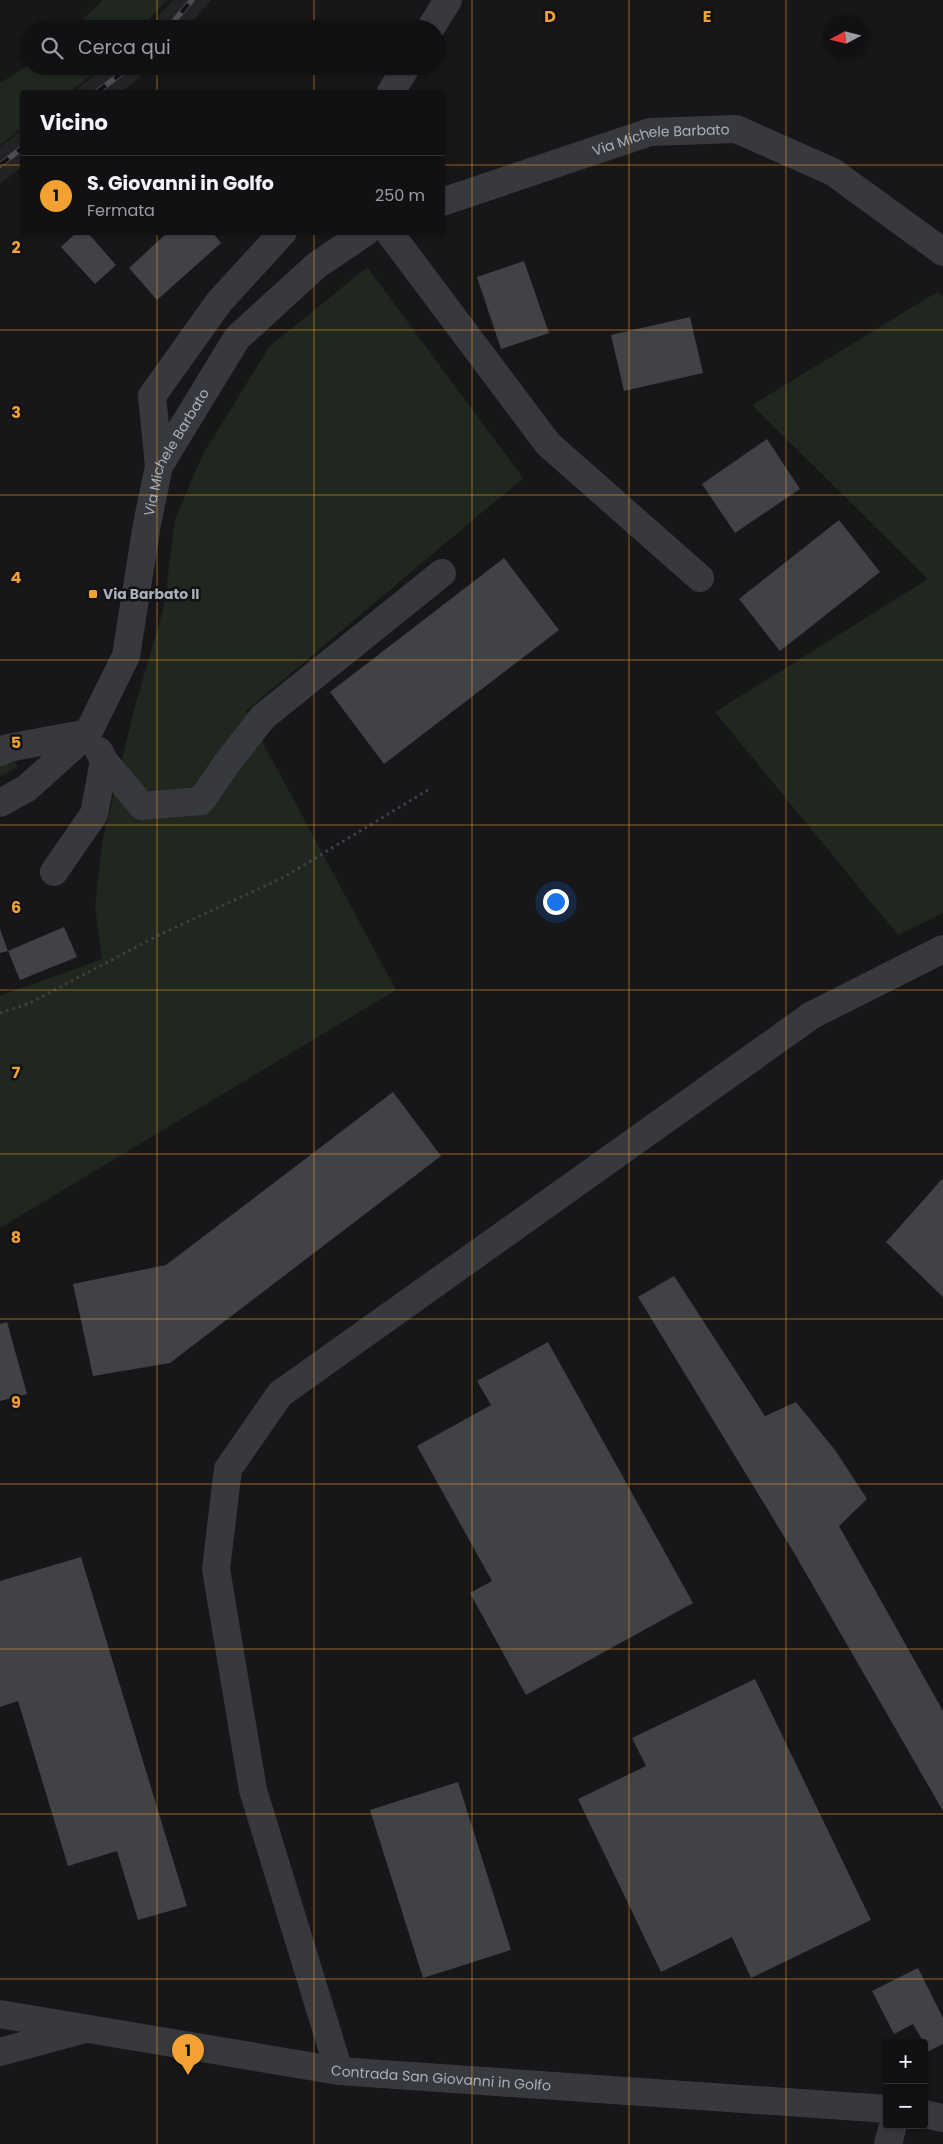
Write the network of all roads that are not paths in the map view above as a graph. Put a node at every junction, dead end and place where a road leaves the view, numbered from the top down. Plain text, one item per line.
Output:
1 (448, 0) edge
2 (436, 20) edge
3 (401, 75) edge
4 (392, 90) edge
5 (445, 201) edge
6 (280, 235) edge
7 (362, 235) edge
8 (391, 235) edge
9 (943, 252) edge
10 (159, 466) junction
11 (442, 572) dead end
12 (700, 578) dead end
13 (88, 733) junction
14 (0, 752) edge
15 (104, 761) junction
16 (0, 804) edge
17 (54, 872) dead end
18 (943, 949) edge
19 (0, 2014) edge
20 (87, 2028) junction
21 (0, 2052) edge
22 (339, 2071) junction
23 (883, 2109) edge
24 (928, 2115) edge
25 (943, 2118) edge
26 (893, 2129) edge
27 (888, 2144) edge

1 - 2 street
3 - 4 street
5 - 9 street, Via Michele Barbato
6 - 10 street
7 - 10 street, Via Michele Barbato
8 - 12 street
10 - 13 street, Via Michele Barbato
11 - 15 street
13 - 14 street
13 - 15 street
13 - 16 street
15 - 17 street
18 - 22 street
19 - 20 street, Contrada San Giovanni in Golfo
20 - 21 street
20 - 22 street, Contrada San Giovanni in Golfo
22 - 23 street, Contrada San Giovanni in Golfo
24 - 25 street
26 - 27 street

